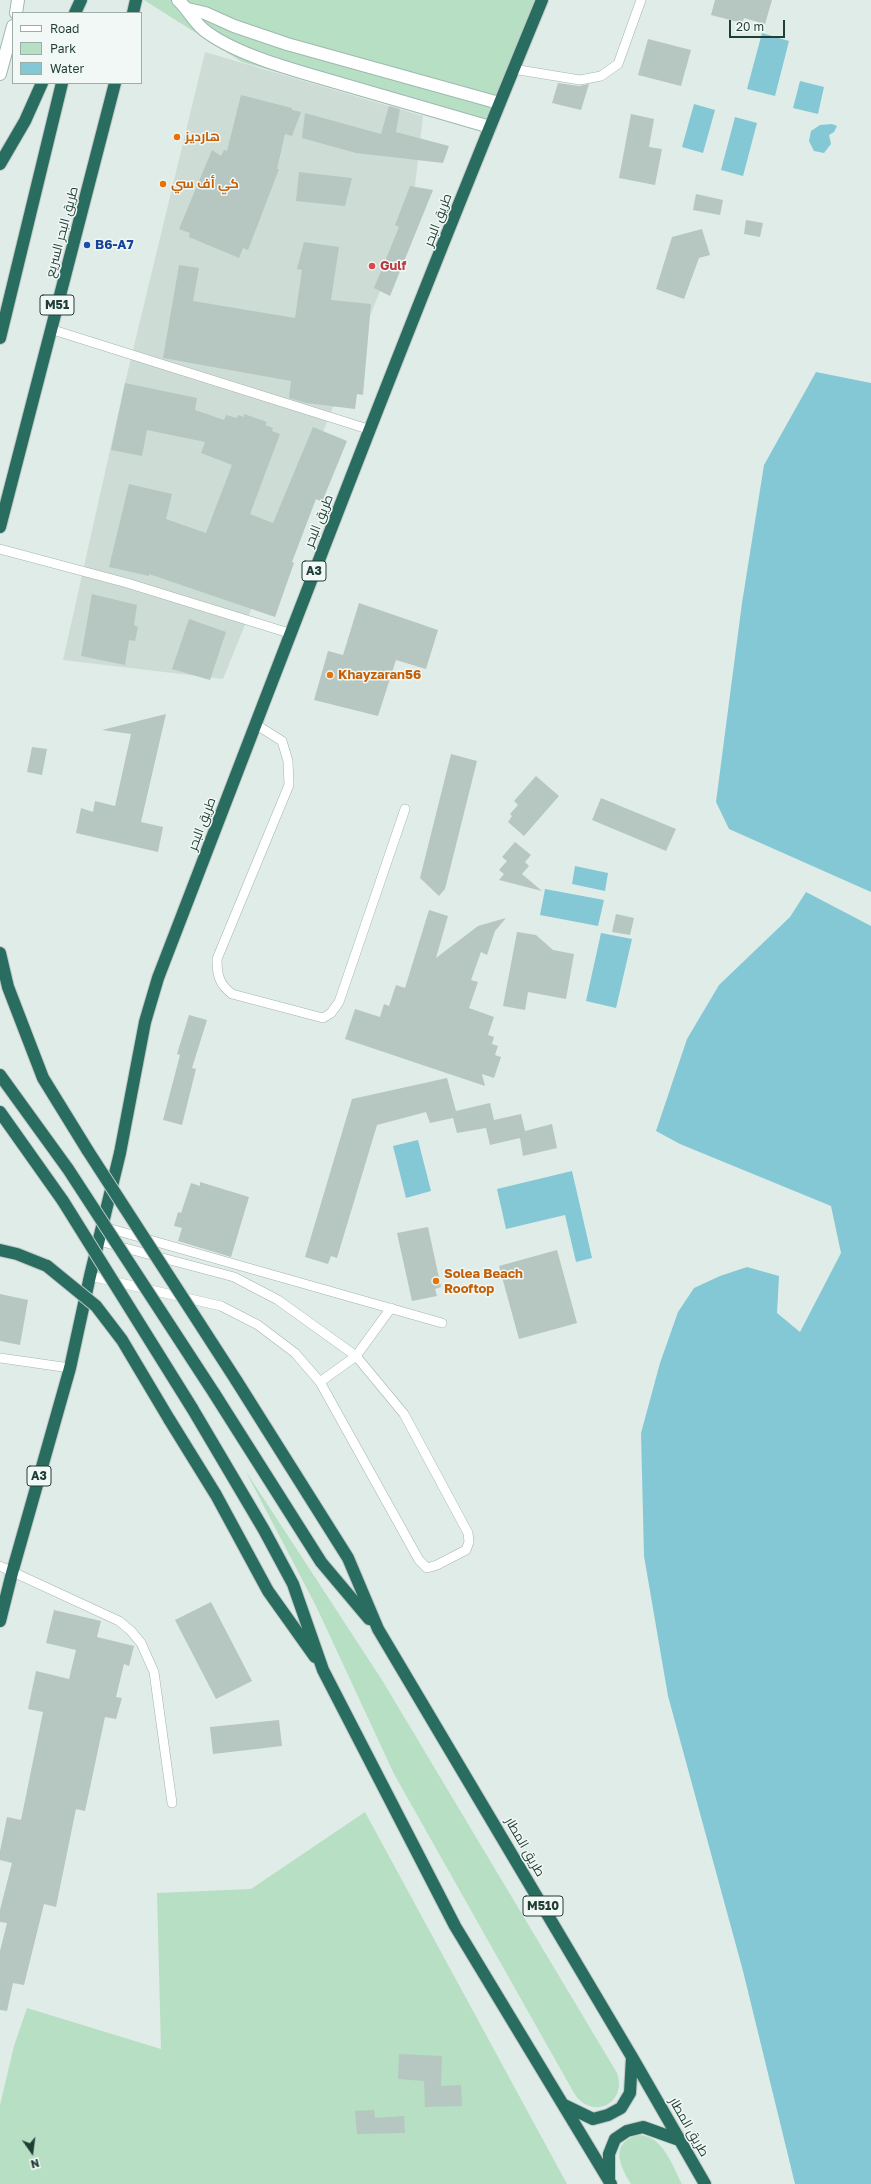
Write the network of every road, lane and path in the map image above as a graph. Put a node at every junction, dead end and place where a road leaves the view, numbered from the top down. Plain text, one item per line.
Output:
1 (18, 0) edge
2 (81, 0) edge
3 (136, 0) edge
4 (178, 0) edge
5 (542, 0) edge
6 (641, 0) edge
7 (188, 10) junction
8 (16, 12) edge
9 (75, 12) edge
10 (79, 12) edge
11 (133, 12) edge
12 (12, 30) edge
13 (514, 69) junction
14 (0, 74) edge
15 (42, 84) edge
16 (62, 84) edge
17 (115, 84) edge
18 (499, 103) junction
19 (490, 127) junction
20 (0, 164) edge
21 (50, 329) junction
22 (0, 338) edge
23 (371, 430) junction
24 (0, 527) edge
25 (0, 549) edge
26 (289, 633) junction
27 (255, 724) junction
28 (405, 809) dead end
29 (0, 953) edge
30 (0, 1075) edge
31 (0, 1112) edge
32 (102, 1226) junction
33 (99, 1241) junction
34 (0, 1250) edge
35 (90, 1276) junction
36 (391, 1308) junction
37 (442, 1323) dead end
38 (356, 1356) junction
39 (0, 1358) edge
40 (70, 1368) junction
41 (320, 1382) junction
42 (0, 1566) edge
43 (12, 1573) junction
44 (0, 1621) edge
45 (378, 1629) junction
46 (323, 1670) junction
47 (172, 1802) dead end
48 (632, 2057) junction
49 (563, 2104) junction
50 (682, 2141) junction
51 (610, 2183) edge
52 (705, 2184) edge

1 - 8 street
2 - 9 highway
2 - 10 highway
3 - 11 highway
4 - 7 street
5 - 13 highway, طريق البحر / A3
6 - 13 lane
7 - 18 street
7 - 19 street
12 - 14 street
13 - 18 highway, طريق البحر / A3
15 - 20 highway
16 - 22 highway
17 - 21 highway, طريق البحر السريع / M51
18 - 19 highway, طريق البحر / A3
19 - 23 highway, طريق البحر / A3
21 - 23 lane
21 - 24 highway, طريق البحر السريع / M51
23 - 26 highway, طريق البحر / A3
25 - 26 lane
26 - 27 highway, طريق البحر / A3
27 - 28 lane
27 - 32 highway, طريق البحر / A3
29 - 45 highway, bridge
30 - 45 highway, bridge
31 - 46 highway, bridge
32 - 33 highway, A3
32 - 36 lane
33 - 35 highway, A3
33 - 38 lane
34 - 46 highway, bridge
35 - 40 highway, A3
35 - 41 lane
36 - 37 lane
36 - 38 lane
38 - 41 lane
38 - 41 lane
39 - 40 lane
40 - 43 highway, A3
42 - 43 lane
43 - 44 highway, A3
43 - 47 lane
45 - 48 highway, طريق المطار / M510
46 - 49 highway
48 - 49 highway
48 - 50 highway, طريق المطار / M510
49 - 51 highway
50 - 51 highway
50 - 52 highway, طريق المطار / M510

